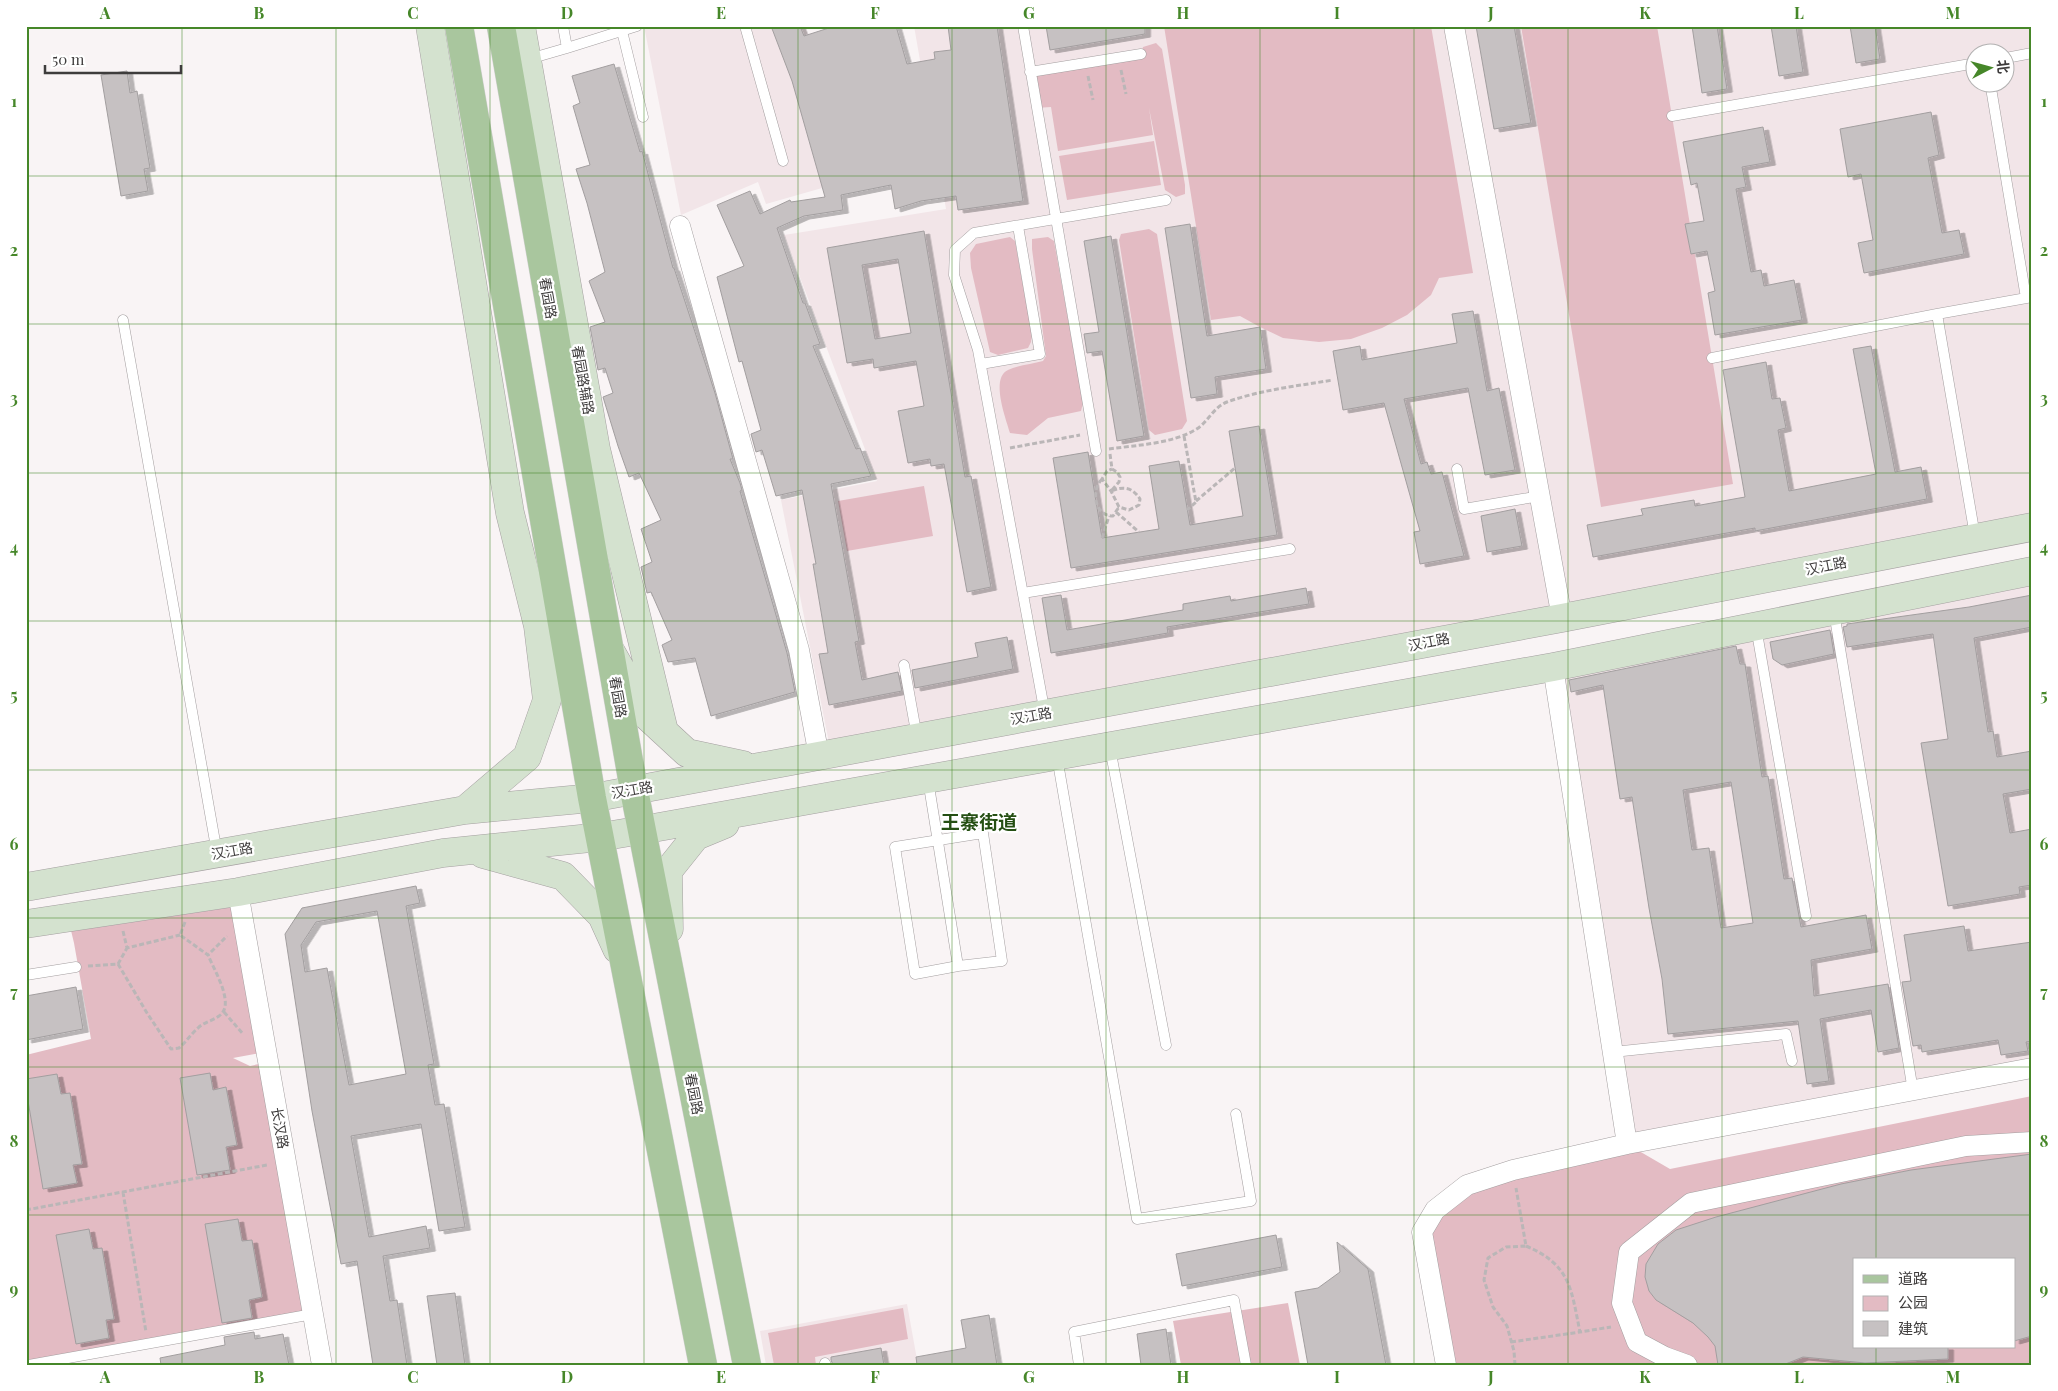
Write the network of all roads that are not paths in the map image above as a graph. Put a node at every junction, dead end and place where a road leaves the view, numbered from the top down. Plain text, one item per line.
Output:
1 (430, 26) edge
2 (459, 26) edge
3 (501, 26) edge
4 (521, 26) edge
5 (563, 26) edge
6 (637, 26) edge
7 (745, 26) edge
8 (1023, 26) edge
9 (1454, 26) edge
10 (622, 31) junction
11 (567, 48) junction
12 (2032, 53) edge
13 (1141, 54) dead end
14 (2016, 56) edge
15 (526, 60) junction
16 (1966, 65) edge
17 (1030, 72) junction
18 (1992, 92) edge
19 (1672, 116) dead end
20 (643, 117) dead end
21 (784, 161) dead end
22 (1166, 200) dead end
23 (1055, 220) junction
24 (680, 226) dead end
25 (1018, 226) junction
26 (2029, 298) edge
27 (1937, 314) junction
28 (123, 320) dead end
29 (552, 321) junction
30 (1712, 358) dead end
31 (981, 364) junction
32 (585, 389) junction
33 (1096, 451) road end
34 (535, 469) junction
35 (1457, 469) dead end
36 (1540, 496) junction
37 (2032, 526) edge
38 (1976, 538) junction
39 (1290, 549) dead end
40 (2032, 571) edge
41 (1023, 593) junction
42 (1834, 611) junction
43 (1562, 618) junction
44 (538, 626) junction
45 (1756, 626) junction
46 (610, 651) junction
47 (904, 665) dead end
48 (1553, 667) junction
49 (1045, 714) junction
50 (664, 731) junction
51 (917, 738) junction
52 (1110, 747) junction
53 (819, 756) junction
54 (1057, 756) junction
55 (754, 768) junction
56 (928, 779) junction
57 (634, 790) junction
58 (592, 798) junction
59 (765, 808) junction
60 (465, 810) junction
61 (642, 830) junction
62 (600, 837) junction
63 (938, 840) junction
64 (467, 850) junction
65 (217, 854) junction
66 (26, 887) edge
67 (238, 892) junction
68 (1806, 916) dead end
69 (26, 924) edge
70 (625, 966) junction
71 (958, 966) junction
72 (76, 967) road end
73 (669, 968) junction
74 (26, 975) edge
75 (1166, 1045) dead end
76 (1613, 1052) junction
77 (1792, 1061) dead end
78 (2032, 1068) edge
79 (1913, 1091) junction
80 (1236, 1114) dead end
81 (2032, 1142) edge
82 (1627, 1144) junction
83 (313, 1314) junction
84 (29, 1365) edge
85 (322, 1365) edge
86 (703, 1365) edge
87 (747, 1365) edge
88 (1079, 1365) edge
89 (1246, 1365) edge
90 (1446, 1365) edge
91 (1687, 1365) edge

1 - 44 main road
2 - 34 main road
3 - 29 main road, 春园路
4 - 15 main road, 春园路辅路
5 - 11 lane
6 - 10 lane
7 - 21 lane
8 - 17 lane
9 - 36 street
10 - 11 lane
10 - 20 lane
11 - 15 lane
12 - 14 lane
13 - 17 lane
15 - 32 main road, 春园路辅路
16 - 19 lane
17 - 23 lane
18 - 26 lane
22 - 23 lane
23 - 25 lane
23 - 33 lane
24 - 53 street
25 - 31 lane
25 - 31 lane
26 - 27 lane
27 - 30 lane
27 - 38 lane
28 - 65 lane
29 - 32 main road
29 - 46 main road, 春园路
31 - 41 lane
32 - 50 main road, 春园路辅路
34 - 44 main road
34 - 58 main road
35 - 36 lane
36 - 43 street
37 - 38 main road, 汉江路
38 - 43 main road, 汉江路
39 - 41 lane
40 - 42 main road
41 - 49 lane
42 - 45 main road
42 - 79 lane
43 - 49 main road, 汉江路
44 - 60 main road
45 - 48 main road
45 - 68 lane
46 - 50 main road
46 - 57 main road, 春园路
47 - 51 lane
48 - 52 main road
48 - 76 street
49 - 51 main road, 汉江路
50 - 55 main road
51 - 53 main road, 汉江路
52 - 54 main road
52 - 75 lane
53 - 55 main road, 汉江路
54 - 56 main road
54 - 80 lane
55 - 57 main road, 汉江路
56 - 59 main road
56 - 63 lane
57 - 58 main road, 汉江路
57 - 61 main road, 春园路
58 - 60 main road, 汉江路
58 - 62 main road
59 - 61 main road
59 - 73 main road
60 - 65 main road, 汉江路
61 - 62 main road
61 - 73 main road, 春园路
62 - 64 main road
62 - 70 main road
63 - 71 lane
63 - 71 lane
63 - 71 lane
64 - 67 main road
64 - 70 main road
65 - 66 main road, 汉江路
67 - 69 main road
67 - 83 street, 长汉路
70 - 86 main road
72 - 74 lane
73 - 87 main road, 春园路
76 - 77 lane
76 - 82 street
78 - 79 street
79 - 82 street
81 - 91 street
82 - 90 street
83 - 84 lane
83 - 85 street, 长汉路
88 - 89 lane

